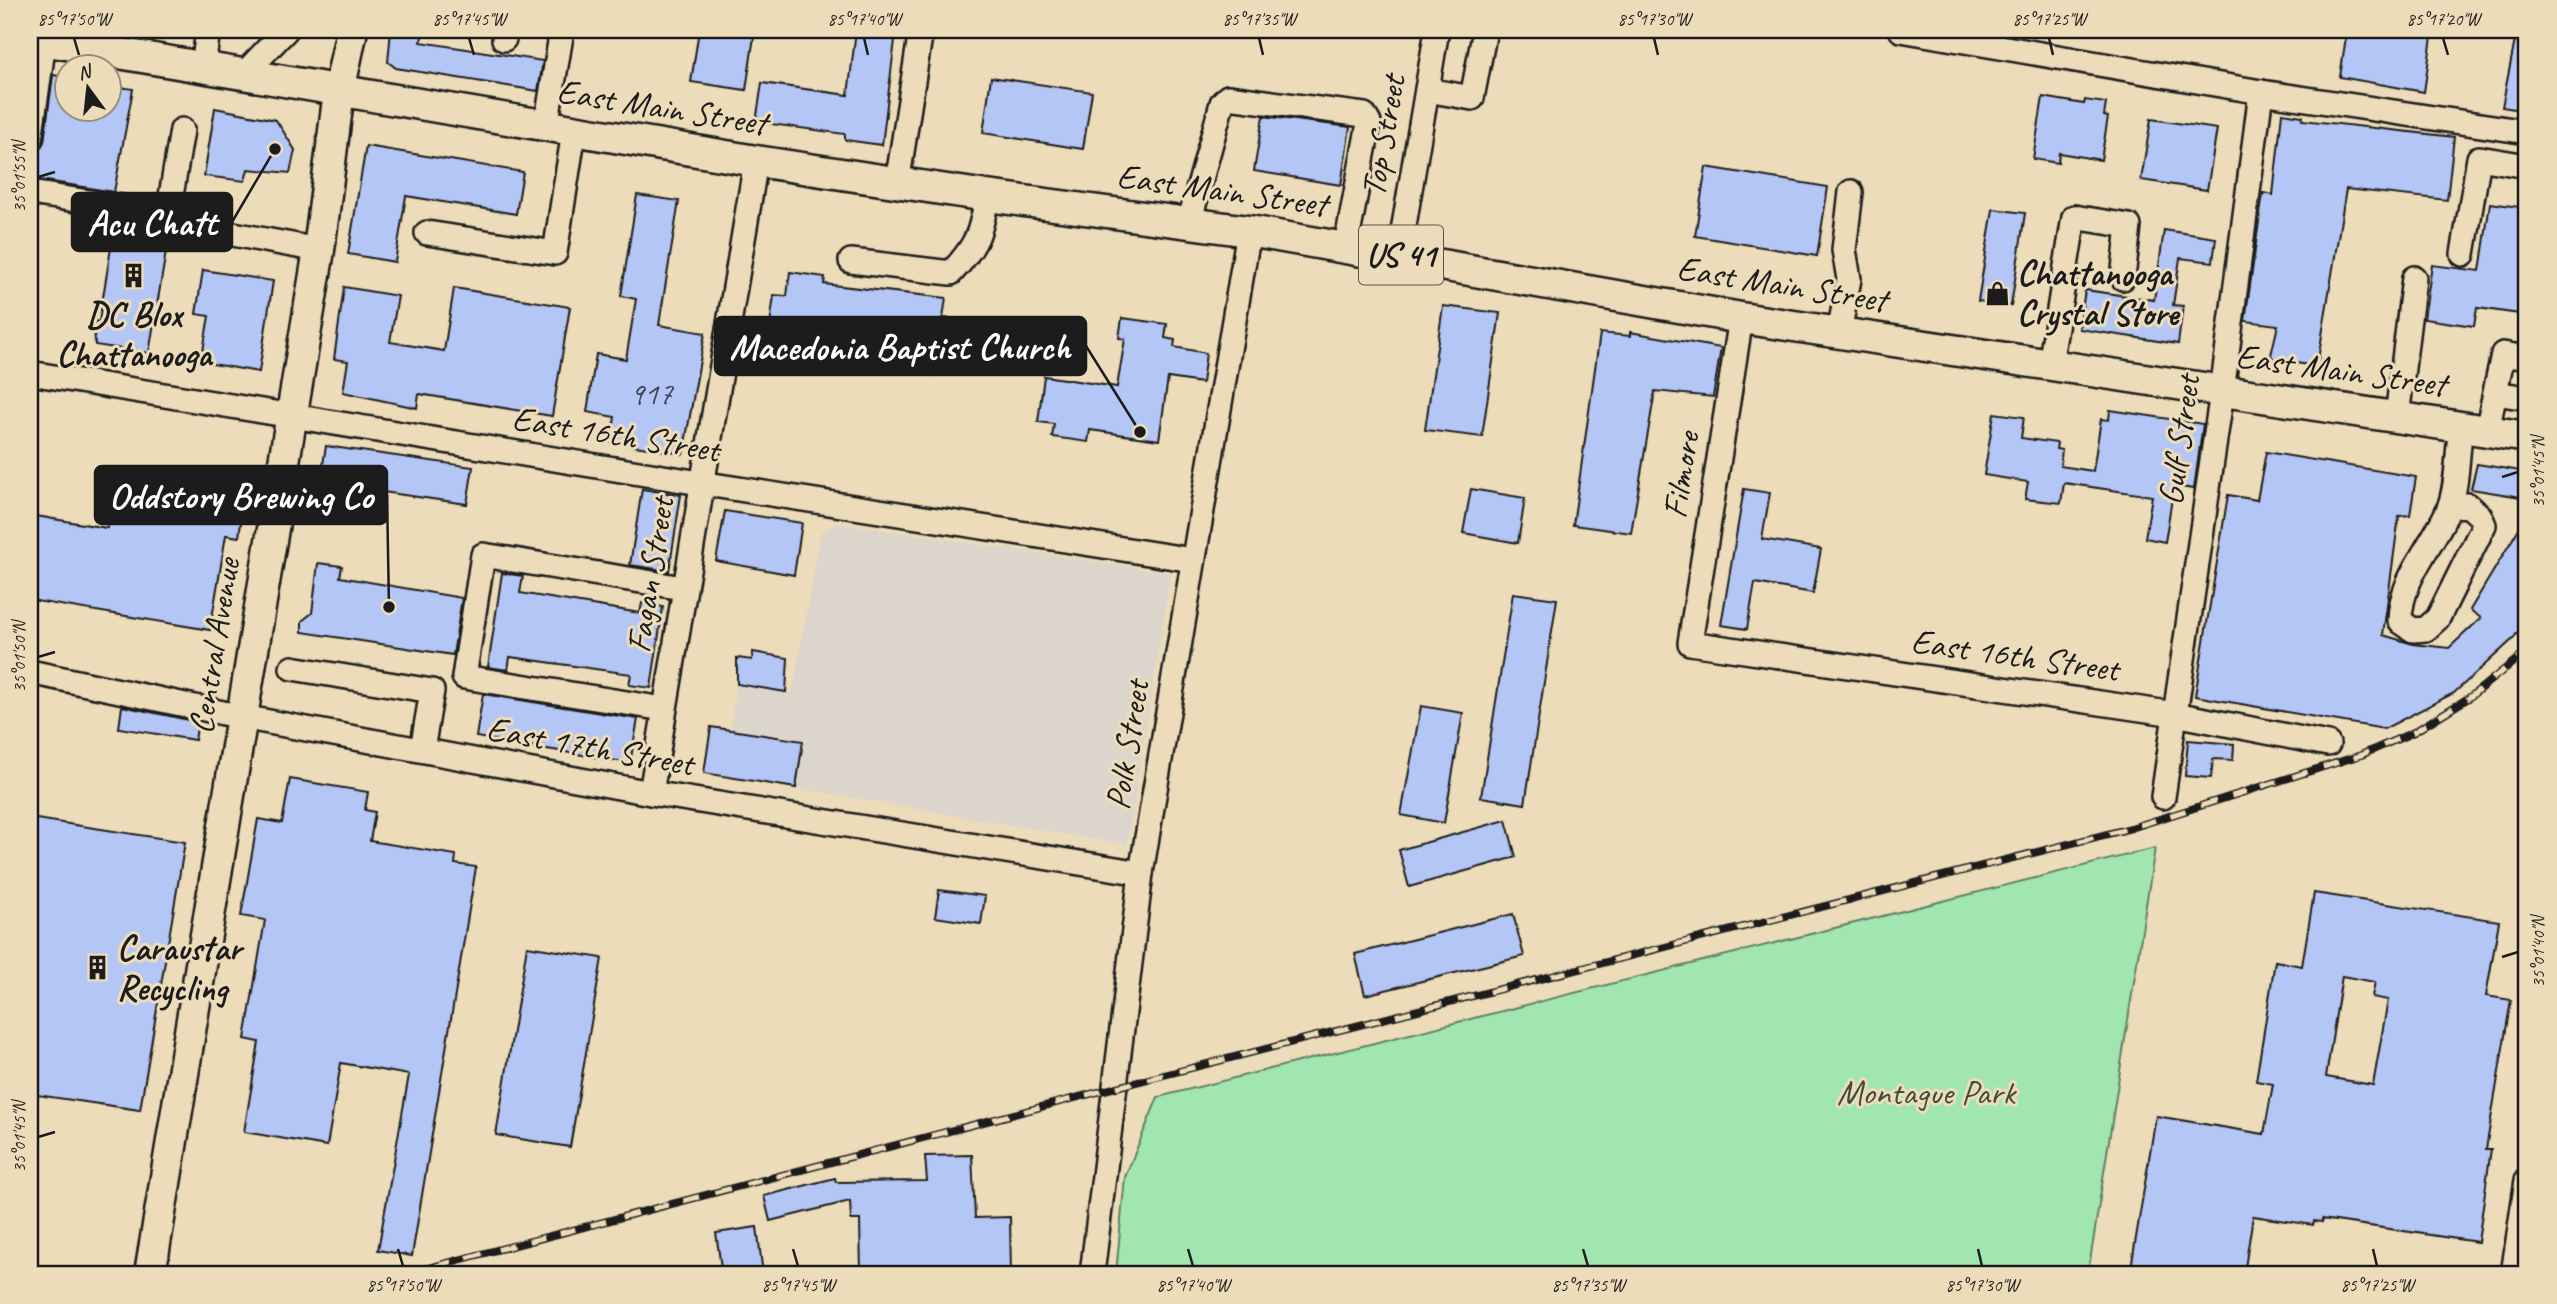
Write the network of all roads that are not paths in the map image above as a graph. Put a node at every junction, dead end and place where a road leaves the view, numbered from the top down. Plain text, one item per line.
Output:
1 (208, 30) edge
2 (286, 30) edge
3 (352, 30) edge
4 (562, 30) edge
5 (921, 30) edge
6 (1437, 30) edge
7 (1485, 30) edge
8 (1901, 30) edge
9 (1950, 34) edge
10 (37, 40) edge
11 (94, 41) edge
12 (203, 68) junction
13 (242, 75) junction
14 (1427, 90) junction
15 (340, 91) junction
16 (2261, 92) junction
17 (560, 129) junction
18 (182, 130) dead end
19 (2527, 132) edge
20 (30, 140) edge
21 (756, 162) junction
22 (2527, 166) edge
23 (897, 184) junction
24 (1851, 192) dead end
25 (30, 193) edge
26 (987, 197) junction
27 (168, 214) junction
28 (1189, 223) junction
29 (1249, 231) junction
30 (427, 233) dead end
31 (1346, 246) junction
32 (319, 250) junction
33 (2463, 254) dead end
34 (1399, 255) junction
35 (851, 261) dead end
36 (2123, 278) dead end
37 (2414, 278) dead end
38 (1741, 318) junction
39 (1839, 333) junction
40 (2527, 358) edge
41 (2050, 365) junction
42 (30, 373) edge
43 (2222, 391) junction
44 (2495, 393) junction
45 (2527, 398) edge
46 (290, 417) junction
47 (2397, 417) junction
48 (2474, 429) junction
49 (2527, 437) edge
50 (700, 483) junction
51 (2450, 506) junction
52 (1193, 560) junction
53 (683, 588) junction
54 (1690, 643) joint
55 (292, 668) dead end
56 (30, 672) edge
57 (664, 709) junction
58 (2175, 713) junction
59 (242, 717) junction
60 (2328, 744) dead end
61 (422, 750) junction
62 (651, 793) junction
63 (2163, 797) dead end
64 (1141, 873) junction
65 (2527, 1180) edge
66 (150, 1274) edge
67 (1092, 1274) edge
68 (2513, 1274) edge

1 - 12 street
2 - 13 street
3 - 15 main road, Central Avenue
4 - 17 street
5 - 23 street
6 - 14 street, Top Street
7 - 14 street
8 - 9 street
9 - 16 street
10 - 11 main road, East Main Street / US 41
10 - 20 street
11 - 12 main road, East Main Street / US 41
12 - 13 main road, East Main Street / US 41
13 - 15 main road, East Main Street / US 41
14 - 34 street, Top Street
15 - 17 main road, East Main Street / US 41
15 - 32 main road, Central Avenue
16 - 19 street
16 - 43 street, Gulf Street
17 - 21 main road, East Main Street / US 41
17 - 30 street
18 - 27 street
21 - 23 main road, East Main Street / US 41
21 - 50 street, Fagan Street
22 - 33 street
23 - 26 main road, East Main Street / US 41
24 - 39 street
25 - 27 street
26 - 28 main road, East Main Street / US 41
26 - 35 street
27 - 32 street
28 - 29 main road, East Main Street / US 41
28 - 31 street
29 - 31 main road, East Main Street / US 41
29 - 52 street, Polk Street
31 - 34 main road, East Main Street / US 41
32 - 46 main road, Central Avenue
34 - 38 main road, East Main Street / US 41
36 - 41 street
37 - 47 street
38 - 39 main road, East Main Street / US 41
38 - 54 street, Filmore
39 - 41 main road, East Main Street / US 41
40 - 44 street
41 - 43 main road, East Main Street / US 41
42 - 46 street, East 16th Street
43 - 47 main road, East Main Street / US 41
43 - 58 street, Gulf Street
44 - 45 street
44 - 48 street
46 - 50 street, East 16th Street
46 - 59 main road, Central Avenue
47 - 48 main road, East Main Street / US 41
48 - 49 main road, East Main Street / US 41
48 - 51 street
50 - 52 street, East 16th Street
50 - 53 street, Fagan Street
51 - 51 street
52 - 64 street, Polk Street
53 - 57 street, Fagan Street
53 - 57 street
54 - 58 street, East 16th Street
55 - 61 street
56 - 59 street, East 17th Street
57 - 62 street, Fagan Street
58 - 60 street, East 16th Street
58 - 63 street, Gulf Street
59 - 61 street, East 17th Street
59 - 66 main road, Central Avenue
61 - 62 street, East 17th Street
62 - 64 street, East 17th Street
64 - 67 street, Polk Street
65 - 68 street

